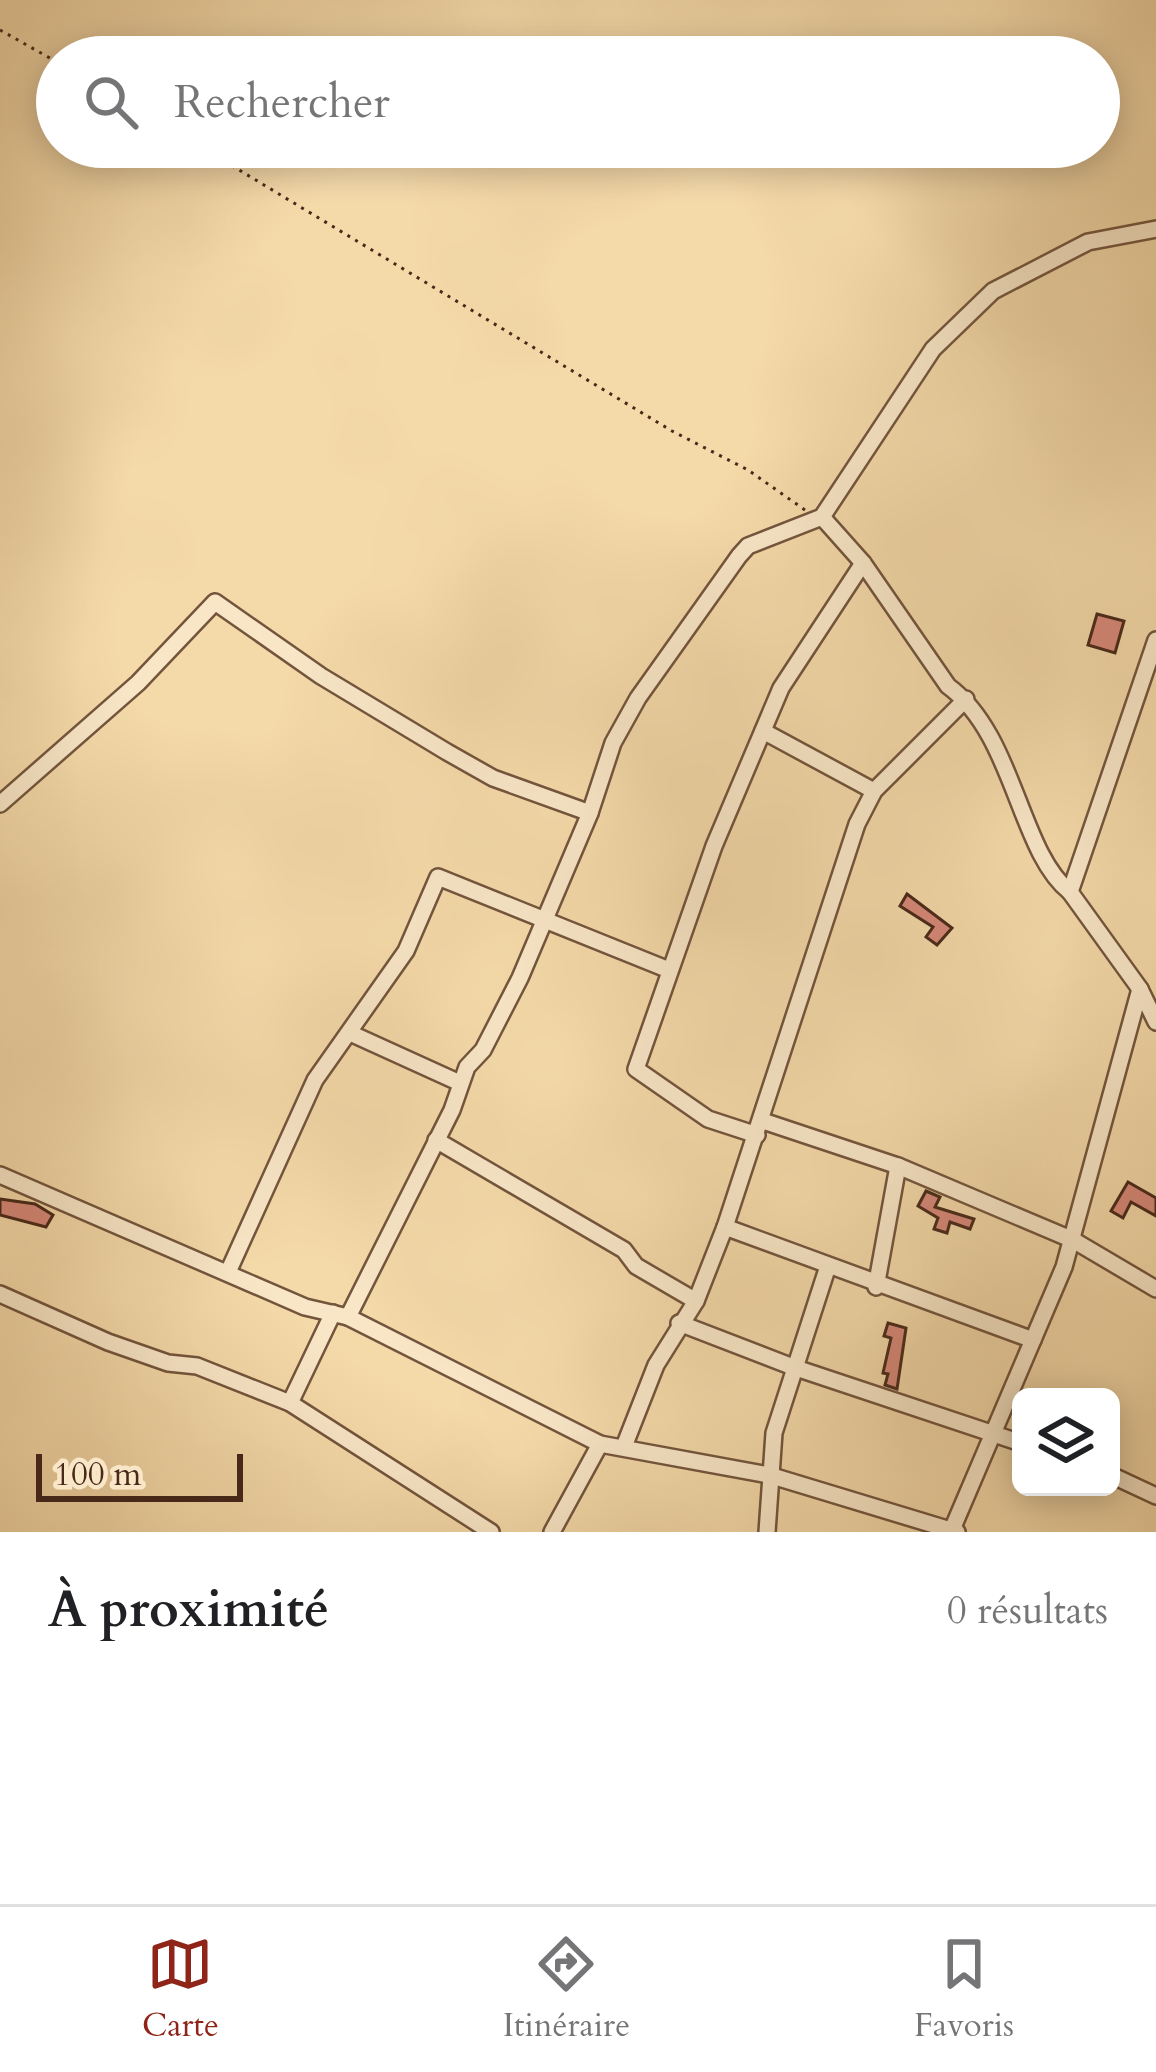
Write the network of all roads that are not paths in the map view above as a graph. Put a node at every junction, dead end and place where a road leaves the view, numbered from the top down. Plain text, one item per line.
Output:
1 (1156, 229) edge
2 (819, 518) junction
3 (863, 563) junction
4 (1156, 640) edge
5 (965, 699) junction
6 (763, 731) junction
7 (874, 791) junction
8 (0, 804) edge
9 (590, 814) junction
10 (1070, 892) junction
11 (541, 919) junction
12 (670, 970) junction
13 (1140, 989) junction
14 (1156, 1022) edge
15 (350, 1033) junction
16 (460, 1083) junction
17 (760, 1128) junction
18 (436, 1140) junction
19 (898, 1166) junction
20 (0, 1175) edge
21 (725, 1227) junction
22 (1073, 1240) junction
23 (828, 1266) junction
24 (229, 1270) junction
25 (876, 1287) junction
26 (1156, 1289) edge
27 (0, 1294) edge
28 (696, 1301) junction
29 (341, 1315) junction
30 (679, 1323) junction
31 (1033, 1340) junction
32 (793, 1367) junction
33 (290, 1403) junction
34 (994, 1434) junction
35 (1012, 1440) edge
36 (600, 1444) junction
37 (625, 1444) junction
38 (769, 1474) junction
39 (1120, 1479) edge
40 (1156, 1496) edge
41 (954, 1531) edge
42 (491, 1532) edge
43 (552, 1532) edge
44 (767, 1532) edge

1 - 2 street
2 - 3 street
2 - 9 street
3 - 5 street
3 - 6 street
4 - 10 street
5 - 7 street
5 - 10 street
6 - 7 street
6 - 12 street
7 - 17 street
8 - 9 street
9 - 11 street
10 - 13 street
11 - 12 street
11 - 15 street
11 - 16 street
12 - 17 street
13 - 14 street
13 - 22 street
15 - 16 street
15 - 24 street
16 - 18 street
17 - 19 street
17 - 21 street
18 - 28 street
18 - 29 street
19 - 22 street
19 - 25 street
20 - 24 street
21 - 23 street
21 - 28 street
22 - 26 street
22 - 31 street
23 - 25 street
23 - 32 street
24 - 29 street
25 - 31 street
27 - 33 street
28 - 30 street
29 - 33 street
29 - 36 street
30 - 32 street
30 - 37 street
31 - 34 street
32 - 34 street
32 - 38 street
33 - 42 street
34 - 35 street
34 - 41 street
36 - 37 street
36 - 43 street
37 - 38 street
38 - 41 street
38 - 44 street
39 - 40 street

